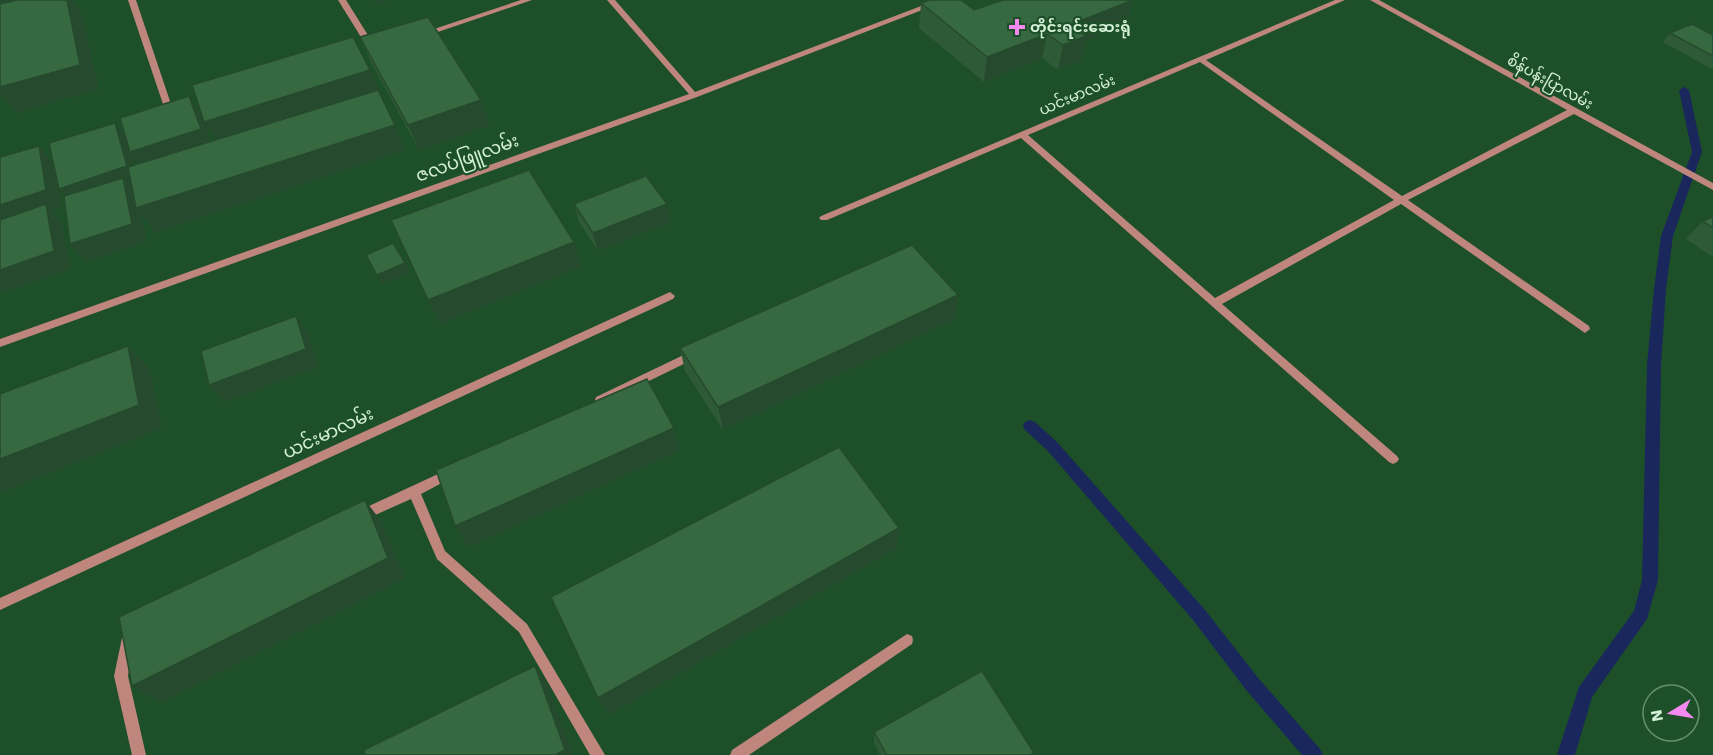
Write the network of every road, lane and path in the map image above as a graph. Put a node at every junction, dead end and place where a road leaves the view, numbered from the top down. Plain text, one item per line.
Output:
1 (132, 0) edge
2 (342, 0) edge
3 (528, 0) edge
4 (611, 0) edge
5 (944, 0) edge
6 (1341, 0) edge
7 (1374, 0) edge
8 (418, 36) edge
9 (385, 47) edge
10 (374, 50) junction
11 (362, 54) edge
12 (1200, 59) junction
13 (694, 95) junction
14 (1574, 110) junction
15 (183, 112) edge
16 (171, 116) junction
17 (161, 119) edge
18 (1021, 135) junction
19 (1713, 187) edge
20 (1401, 200) junction
21 (824, 218) dead end
22 (670, 296) dead end
23 (1215, 303) junction
24 (1585, 329) dead end
25 (0, 343) edge
26 (701, 350) edge
27 (595, 403) edge
28 (1393, 459) dead end
29 (456, 471) edge
30 (414, 492) junction
31 (350, 521) edge
32 (0, 604) edge
33 (137, 628) edge
34 (907, 640) dead end
35 (139, 755) edge
36 (598, 755) edge
37 (737, 755) edge

1 - 16 street
2 - 10 street
3 - 8 street
4 - 13 street
5 - 13 street, ဇလပ်ဖြူလမ်း
6 - 12 street, ယင်းမာလမ်း
7 - 14 street, စိန်ပန်းပြာလမ်း
9 - 10 street
10 - 11 street
12 - 18 street, ယင်းမာလမ်း
12 - 20 street
13 - 25 street, ဇလပ်ဖြူလမ်း
14 - 19 street, စိန်ပန်းပြာလမ်း
14 - 20 street
15 - 16 street
16 - 17 street
18 - 21 street, ယင်းမာလမ်း
18 - 23 street
20 - 23 street
20 - 24 street
22 - 32 street, ယင်းမာလမ်း
23 - 28 street
26 - 27 street
29 - 30 street
30 - 31 street
30 - 36 street
33 - 35 street
34 - 37 street

